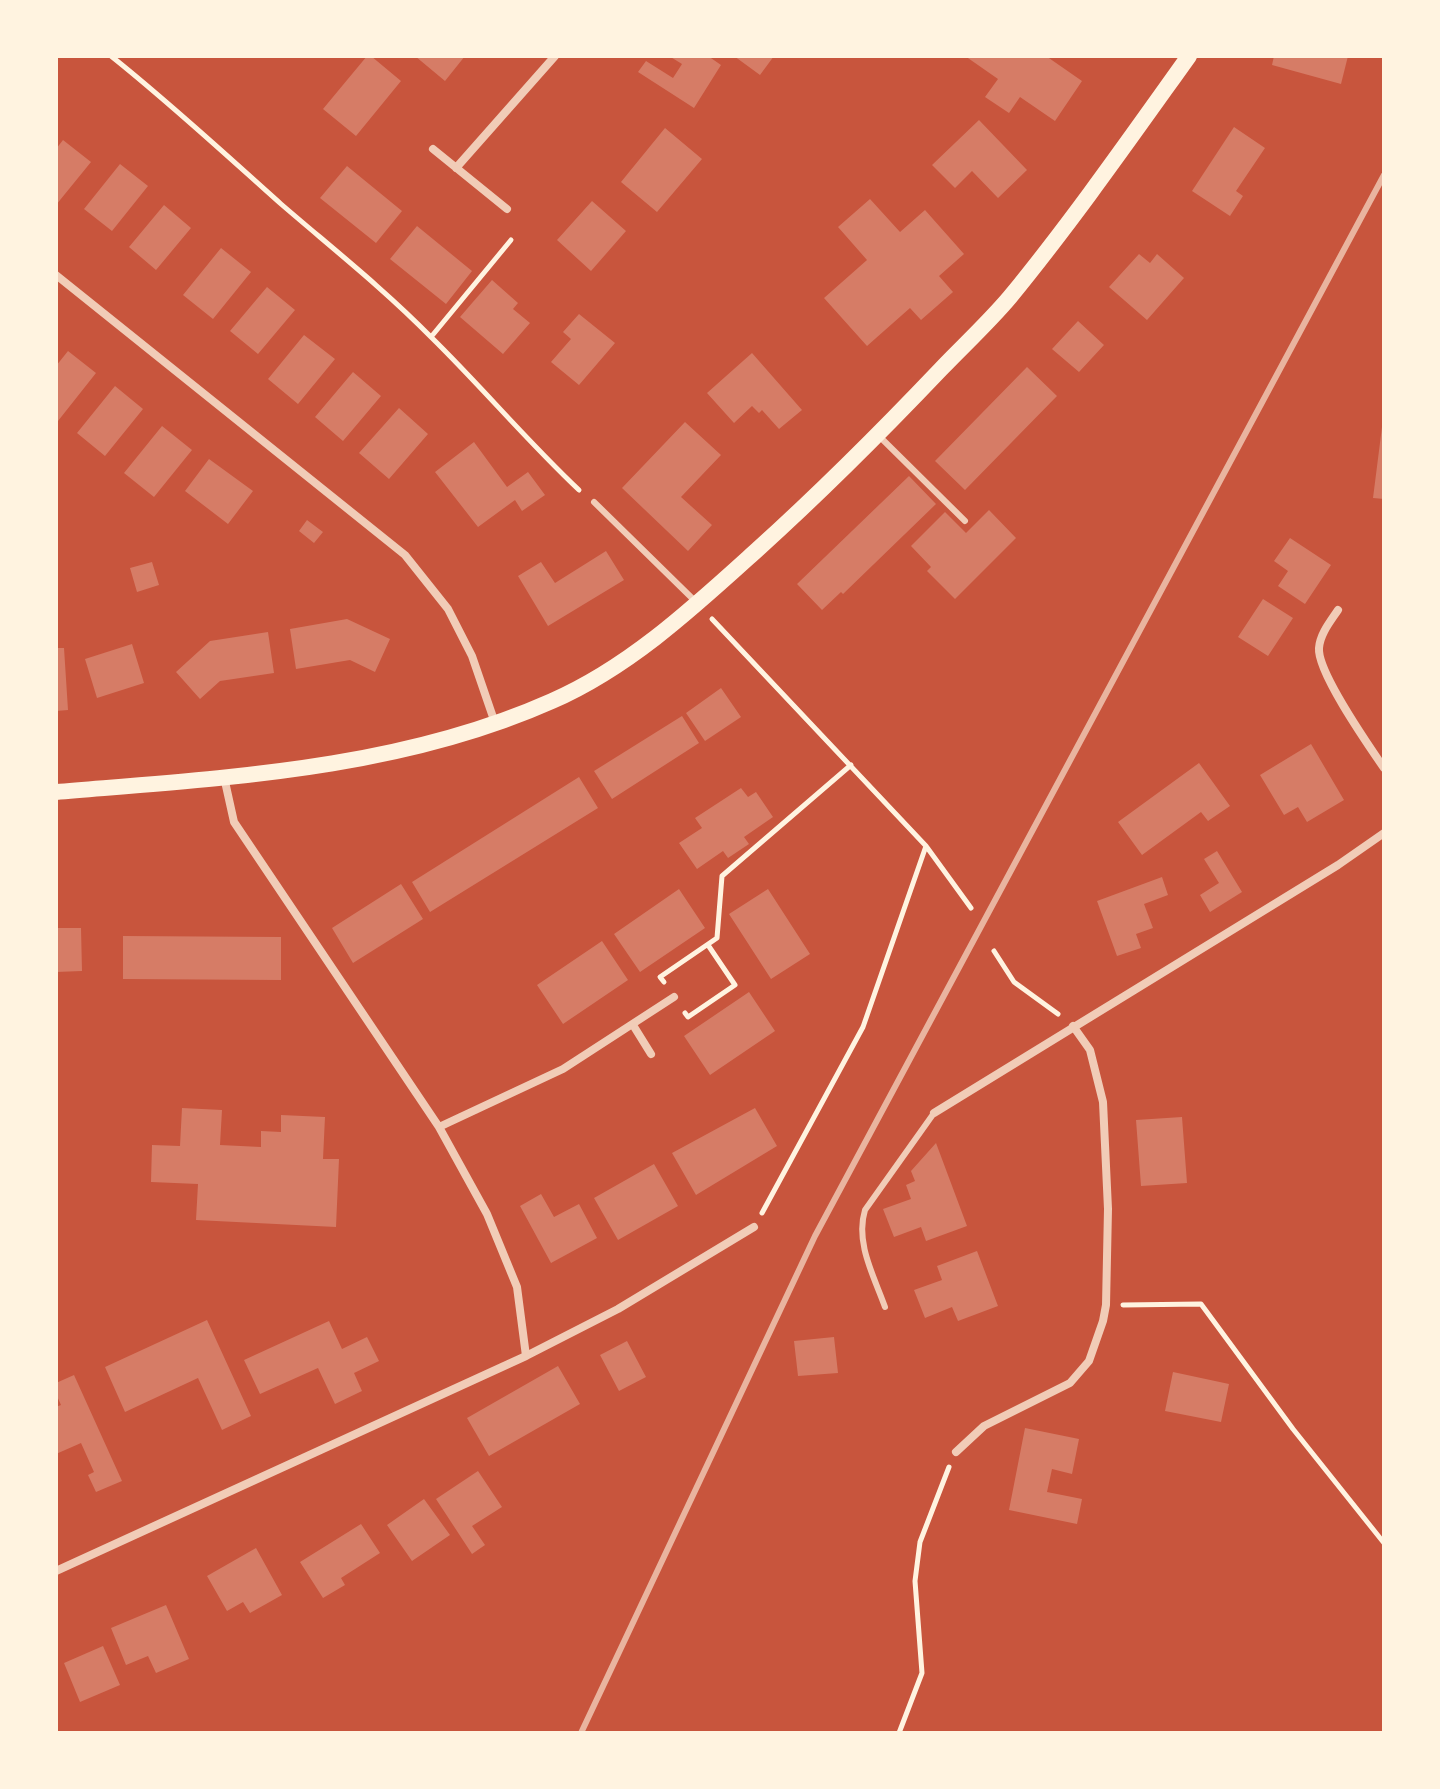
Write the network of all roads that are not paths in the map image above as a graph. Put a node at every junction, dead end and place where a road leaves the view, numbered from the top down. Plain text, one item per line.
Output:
1 (555, 56) edge
2 (1189, 56) edge
3 (433, 149) dead end
4 (456, 168) junction
5 (507, 209) dead end
6 (56, 275) edge
7 (877, 434) junction
8 (594, 502) road end
9 (965, 521) dead end
10 (698, 603) junction
11 (1338, 610) dead end
12 (495, 723) junction
13 (1384, 768) edge
14 (224, 777) junction
15 (56, 792) edge
16 (1384, 833) edge
17 (674, 997) road end
18 (633, 1025) junction
19 (1073, 1026) junction
20 (651, 1054) dead end
21 (934, 1113) joint
22 (439, 1127) junction
23 (754, 1227) road end
24 (885, 1307) dead end
25 (526, 1356) junction
26 (956, 1452) road end
27 (56, 1571) edge

1 - 4 street
2 - 7 main road
3 - 4 street
4 - 5 street
6 - 12 street
7 - 9 lane
7 - 10 main road
8 - 10 lane
10 - 12 main road
11 - 13 street
12 - 14 main road
14 - 15 main road
14 - 22 street
16 - 19 street
17 - 18 street
18 - 20 street
18 - 22 street
19 - 21 street
19 - 26 street
21 - 24 lane
22 - 25 street
23 - 25 street
25 - 27 street

